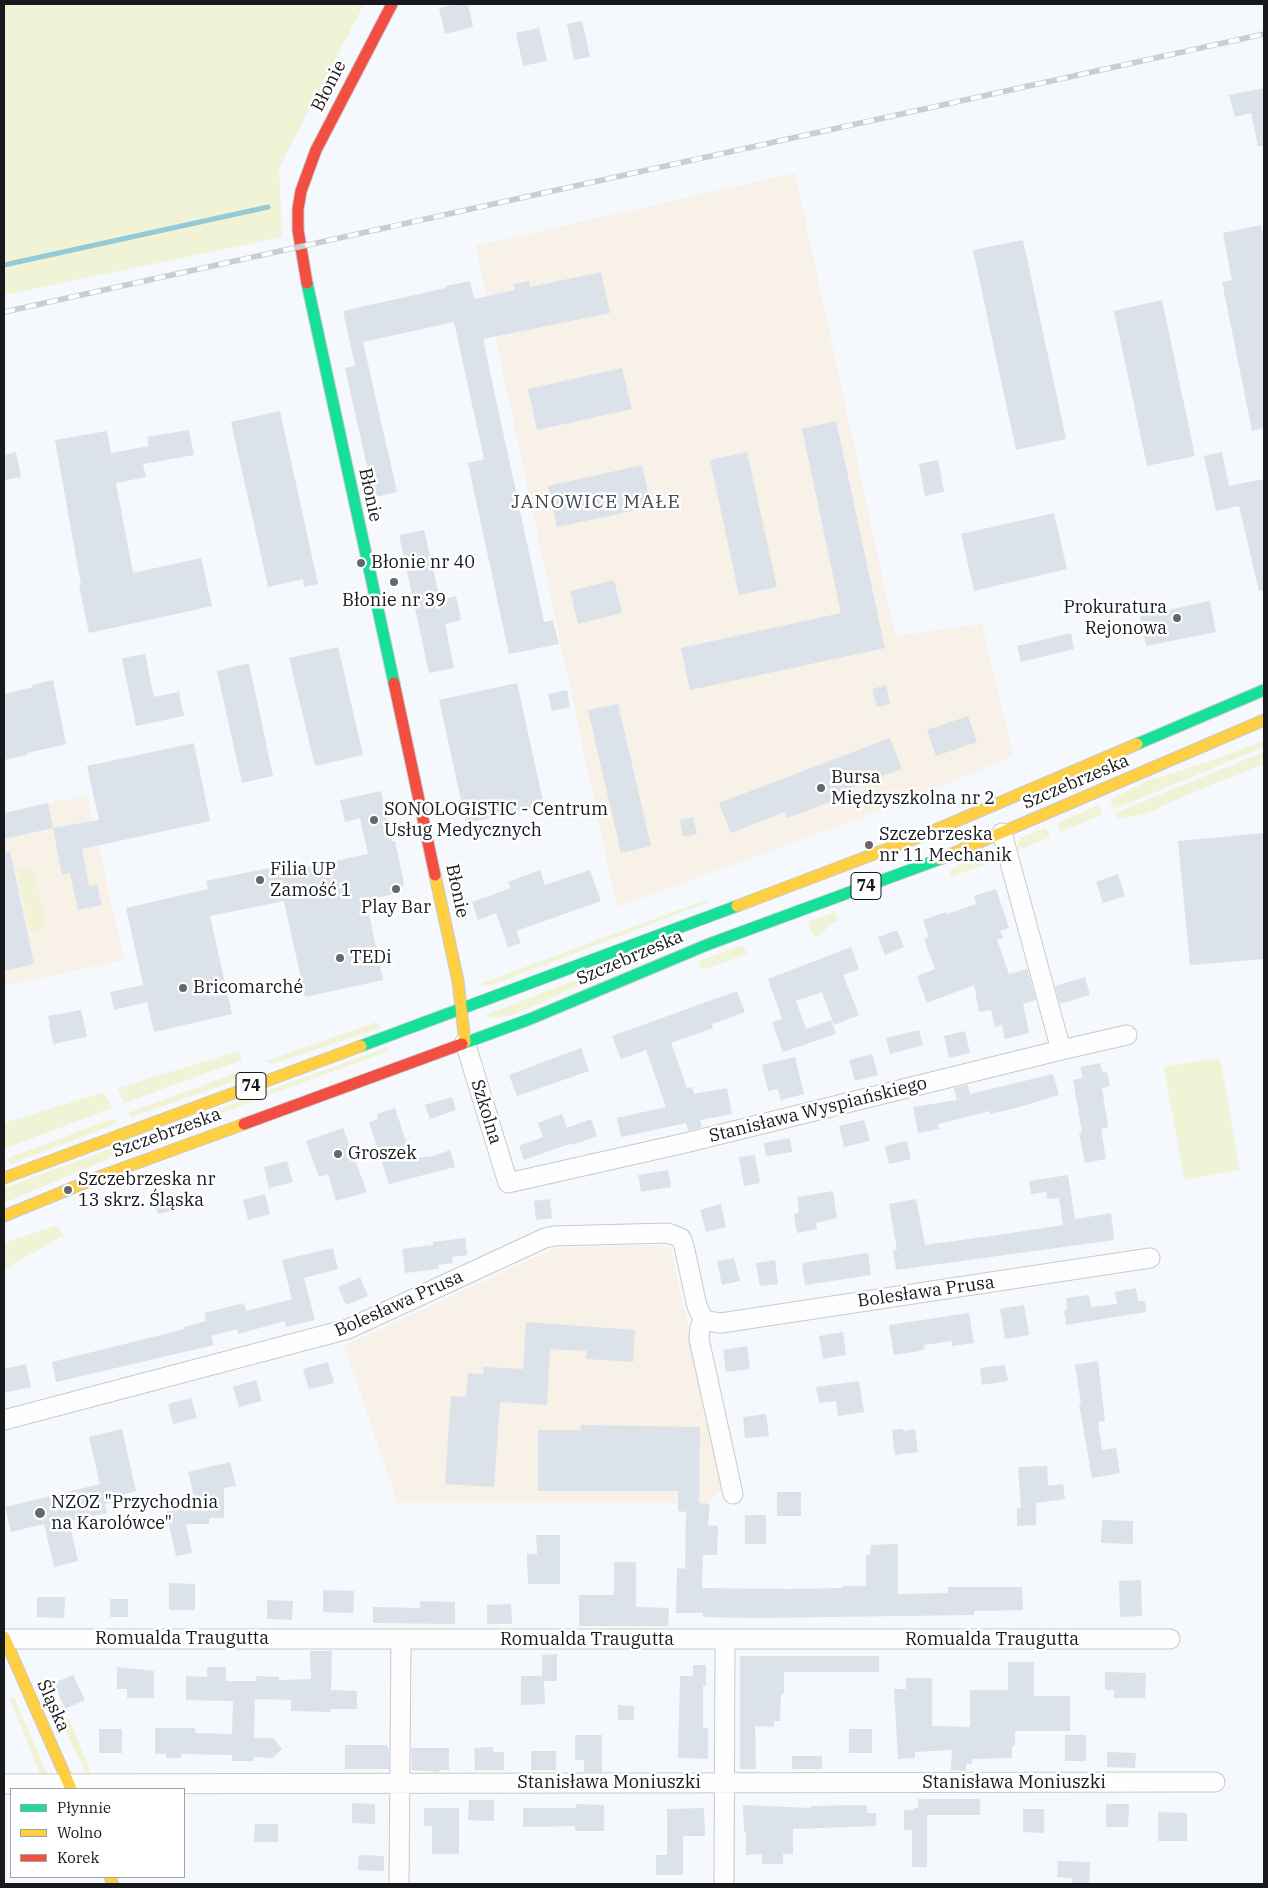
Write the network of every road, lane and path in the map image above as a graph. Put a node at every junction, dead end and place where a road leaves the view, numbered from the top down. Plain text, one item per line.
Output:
1 (392, 4) edge
2 (1264, 690) edge
3 (1264, 720) edge
4 (1002, 832) junction
5 (462, 1009) junction
6 (1127, 1035) dead end
7 (465, 1042) junction
8 (1061, 1050) junction
9 (4, 1178) edge
10 (508, 1182) joint
11 (4, 1216) edge
12 (1150, 1258) dead end
13 (703, 1319) junction
14 (4, 1420) edge
15 (733, 1494) dead end
16 (4, 1638) edge
17 (401, 1639) junction
18 (1170, 1639) dead end
19 (725, 1640) junction
20 (1215, 1782) dead end
21 (399, 1783) junction
22 (4, 1784) edge
23 (724, 1784) junction
24 (70, 1787) edge
25 (399, 1884) edge
26 (724, 1884) edge

1 - 5 main road, Błonie
2 - 5 main road, Szczebrzeska / 74
3 - 4 main road, Szczebrzeska / 74
4 - 7 main road, Szczebrzeska / 74
4 - 8 street
5 - 7 main road, Błonie
5 - 9 main road, Szczebrzeska / 74
6 - 8 street, Stanisława Wyspiańskiego
7 - 10 street, Szkolna
7 - 11 main road, Szczebrzeska / 74
8 - 10 street, Stanisława Wyspiańskiego
12 - 13 street, Bolesława Prusa
13 - 14 street, Bolesława Prusa
13 - 15 street, Bolesława Prusa
16 - 17 street, Romualda Traugutta
16 - 24 main road, Śląska
17 - 19 street, Romualda Traugutta
17 - 21 street
18 - 19 street, Romualda Traugutta
19 - 23 street
20 - 23 street, Stanisława Moniuszki
21 - 23 street, Stanisława Moniuszki
21 - 24 street, Stanisława Moniuszki
21 - 25 street
22 - 24 street, Stanisława Moniuszki
23 - 26 street

